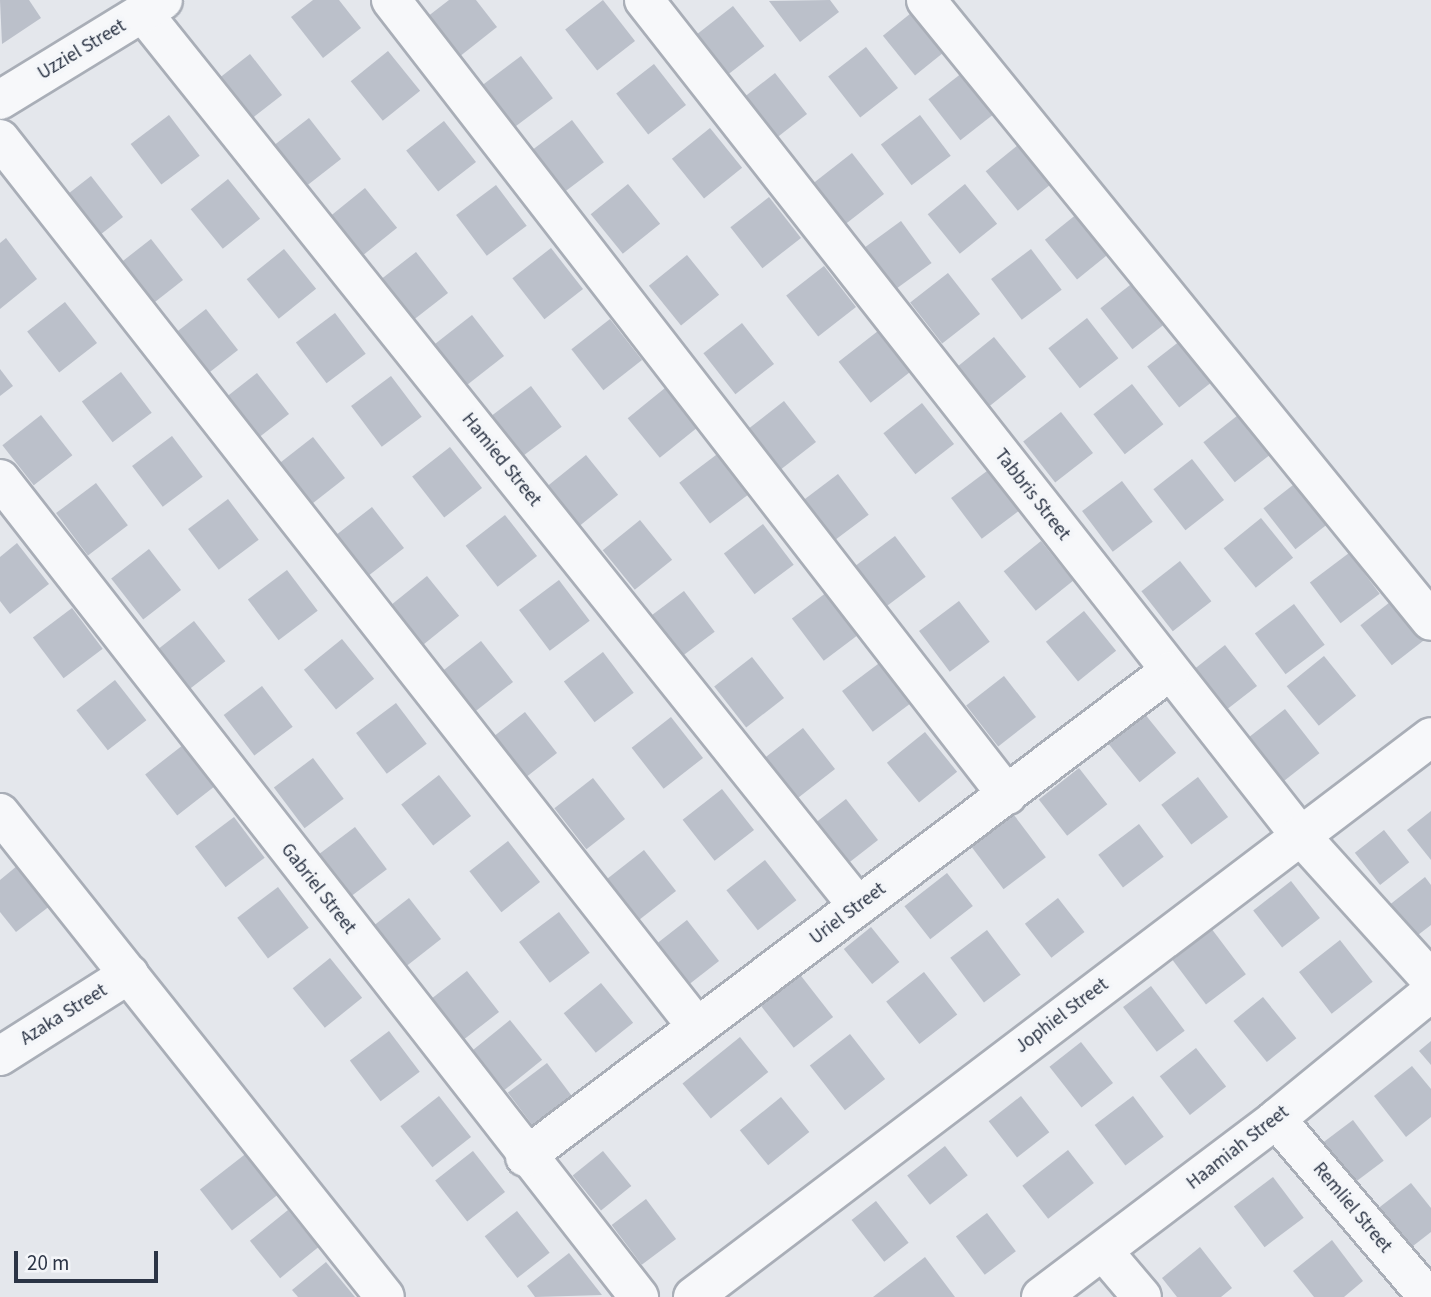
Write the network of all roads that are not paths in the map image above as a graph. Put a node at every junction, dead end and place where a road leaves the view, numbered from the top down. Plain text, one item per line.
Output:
1 (391, 0) edge
2 (644, 0) edge
3 (926, 0) edge
4 (153, 6) edge
5 (0, 100) edge
6 (0, 139) edge
7 (0, 479) edge
8 (1431, 621) edge
9 (1170, 671) junction
10 (1431, 737) edge
11 (1007, 795) junction
12 (0, 813) edge
13 (1300, 835) junction
14 (859, 906) junction
15 (129, 974) junction
16 (1431, 980) edge
17 (1431, 992) edge
18 (696, 1027) junction
19 (0, 1056) edge
20 (1276, 1119) junction
21 (525, 1157) junction
22 (1103, 1251) junction
23 (386, 1297) edge
24 (639, 1297) edge
25 (693, 1297) edge
26 (1041, 1297) edge
27 (1142, 1297) edge
28 (1427, 1297) edge

1 - 11 street
2 - 9 street, Tabbris Street
3 - 8 street
4 - 5 street, Uzziel Street
4 - 14 street, Hamied Street
6 - 18 street
7 - 21 street, Gabriel Street
9 - 11 street, Uriel Street
9 - 13 street, Tabbris Street
10 - 13 street, Jophiel Street
11 - 14 street, Uriel Street
12 - 15 street
13 - 16 street, Tabbris Street
13 - 25 street, Jophiel Street
14 - 18 street, Uriel Street
15 - 19 street, Azaka Street
15 - 23 street
17 - 20 street, Haamiah Street
18 - 21 street, Uriel Street
20 - 22 street, Haamiah Street
20 - 28 street, Remliel Street
21 - 24 street, Gabriel Street
22 - 26 street, Haamiah Street
22 - 27 street

